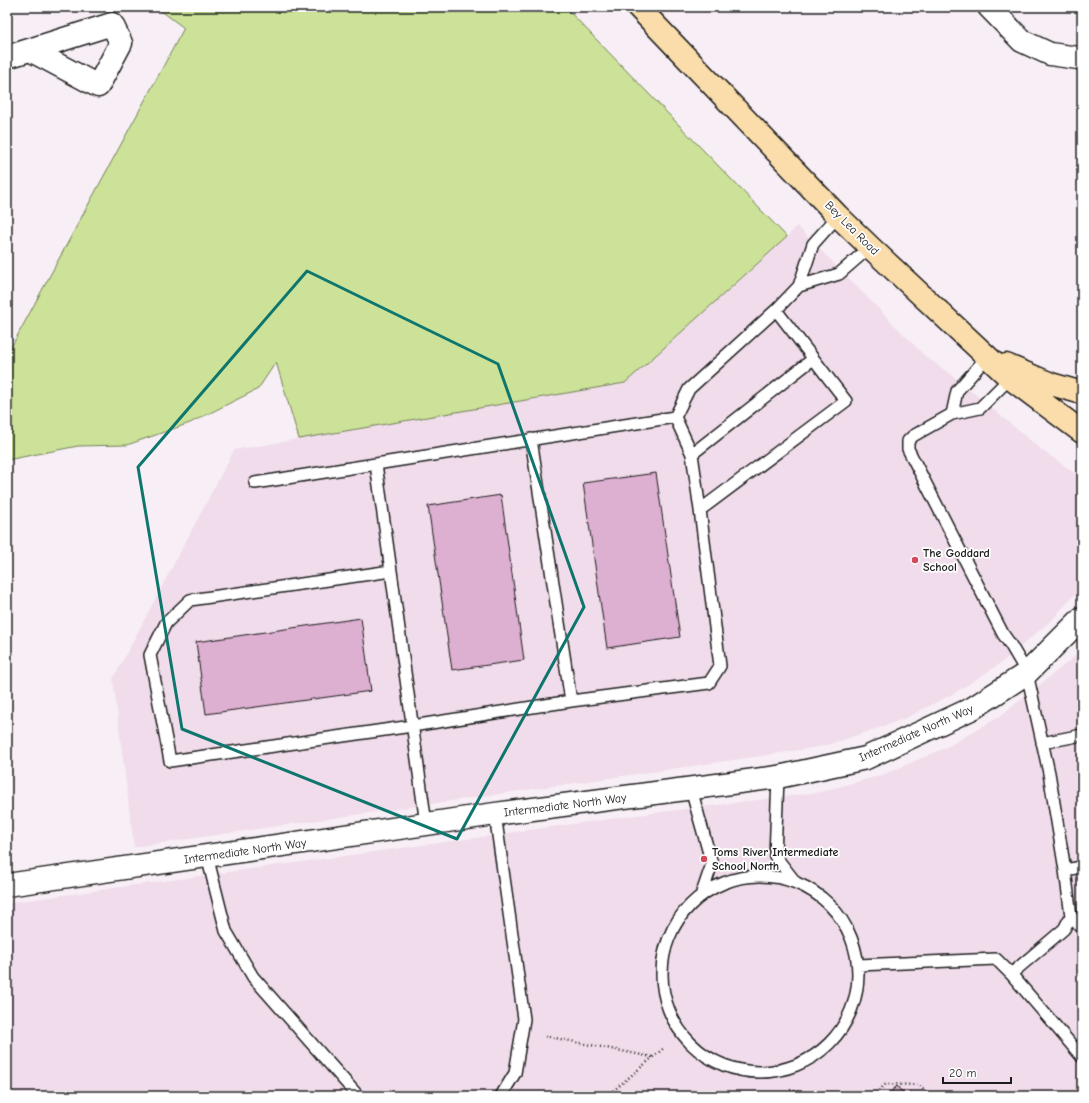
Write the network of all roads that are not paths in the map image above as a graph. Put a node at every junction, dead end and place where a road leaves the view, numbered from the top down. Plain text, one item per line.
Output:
1 (638, 7) edge
2 (989, 7) edge
3 (30, 50) dead end
4 (7, 57) edge
5 (1082, 57) edge
6 (838, 216) junction
7 (870, 247) junction
8 (799, 286) junction
9 (776, 310) junction
10 (987, 357) junction
11 (813, 359) junction
12 (1010, 378) junction
13 (1082, 393) edge
14 (952, 414) junction
15 (675, 417) junction
16 (1082, 432) edge
17 (531, 440) junction
18 (692, 454) junction
19 (376, 464) junction
20 (255, 483) dead end
21 (700, 510) junction
22 (390, 571) junction
23 (1082, 618) edge
24 (1027, 672) junction
25 (571, 701) junction
26 (412, 726) junction
27 (1082, 735) edge
28 (1042, 743) junction
29 (778, 777) junction
30 (691, 789) junction
31 (495, 814) junction
32 (426, 824) junction
33 (207, 856) junction
34 (1082, 867) edge
35 (1065, 870) junction
36 (796, 883) junction
37 (7, 885) edge
38 (702, 893) junction
39 (1071, 916) junction
40 (1082, 928) edge
41 (858, 965) junction
42 (1011, 974) junction
43 (1082, 1057) edge
44 (358, 1096) edge
45 (502, 1096) edge

1 - 6 main road, Bey Lea Road
2 - 5 street
3 - 4 street
6 - 7 main road, Bey Lea Road
6 - 8 lane
7 - 8 lane
7 - 10 main road, Bey Lea Road
8 - 9 lane
9 - 11 lane
9 - 15 lane
10 - 12 main road, Bey Lea Road
10 - 13 main road
10 - 14 lane
11 - 18 lane
11 - 21 lane
12 - 14 lane
12 - 16 main road, Bey Lea Road
14 - 24 lane
15 - 17 lane
15 - 18 lane
17 - 19 lane
17 - 25 lane
18 - 21 lane
19 - 20 lane
19 - 22 lane
21 - 25 lane
22 - 26 lane
22 - 26 lane
23 - 24 street, Intermediate North Way
24 - 28 lane
24 - 29 street, Intermediate North Way
25 - 26 lane
26 - 32 lane
27 - 28 lane
28 - 35 lane
29 - 30 street, Intermediate North Way
29 - 36 lane
30 - 31 street, Intermediate North Way
30 - 38 lane
31 - 32 street, Intermediate North Way
31 - 45 lane
32 - 33 street, Intermediate North Way
33 - 37 street, Intermediate North Way
33 - 44 lane
34 - 35 lane
35 - 39 lane
36 - 38 lane
36 - 41 lane
38 - 41 lane
39 - 40 lane
39 - 42 lane
41 - 42 lane
42 - 43 lane

